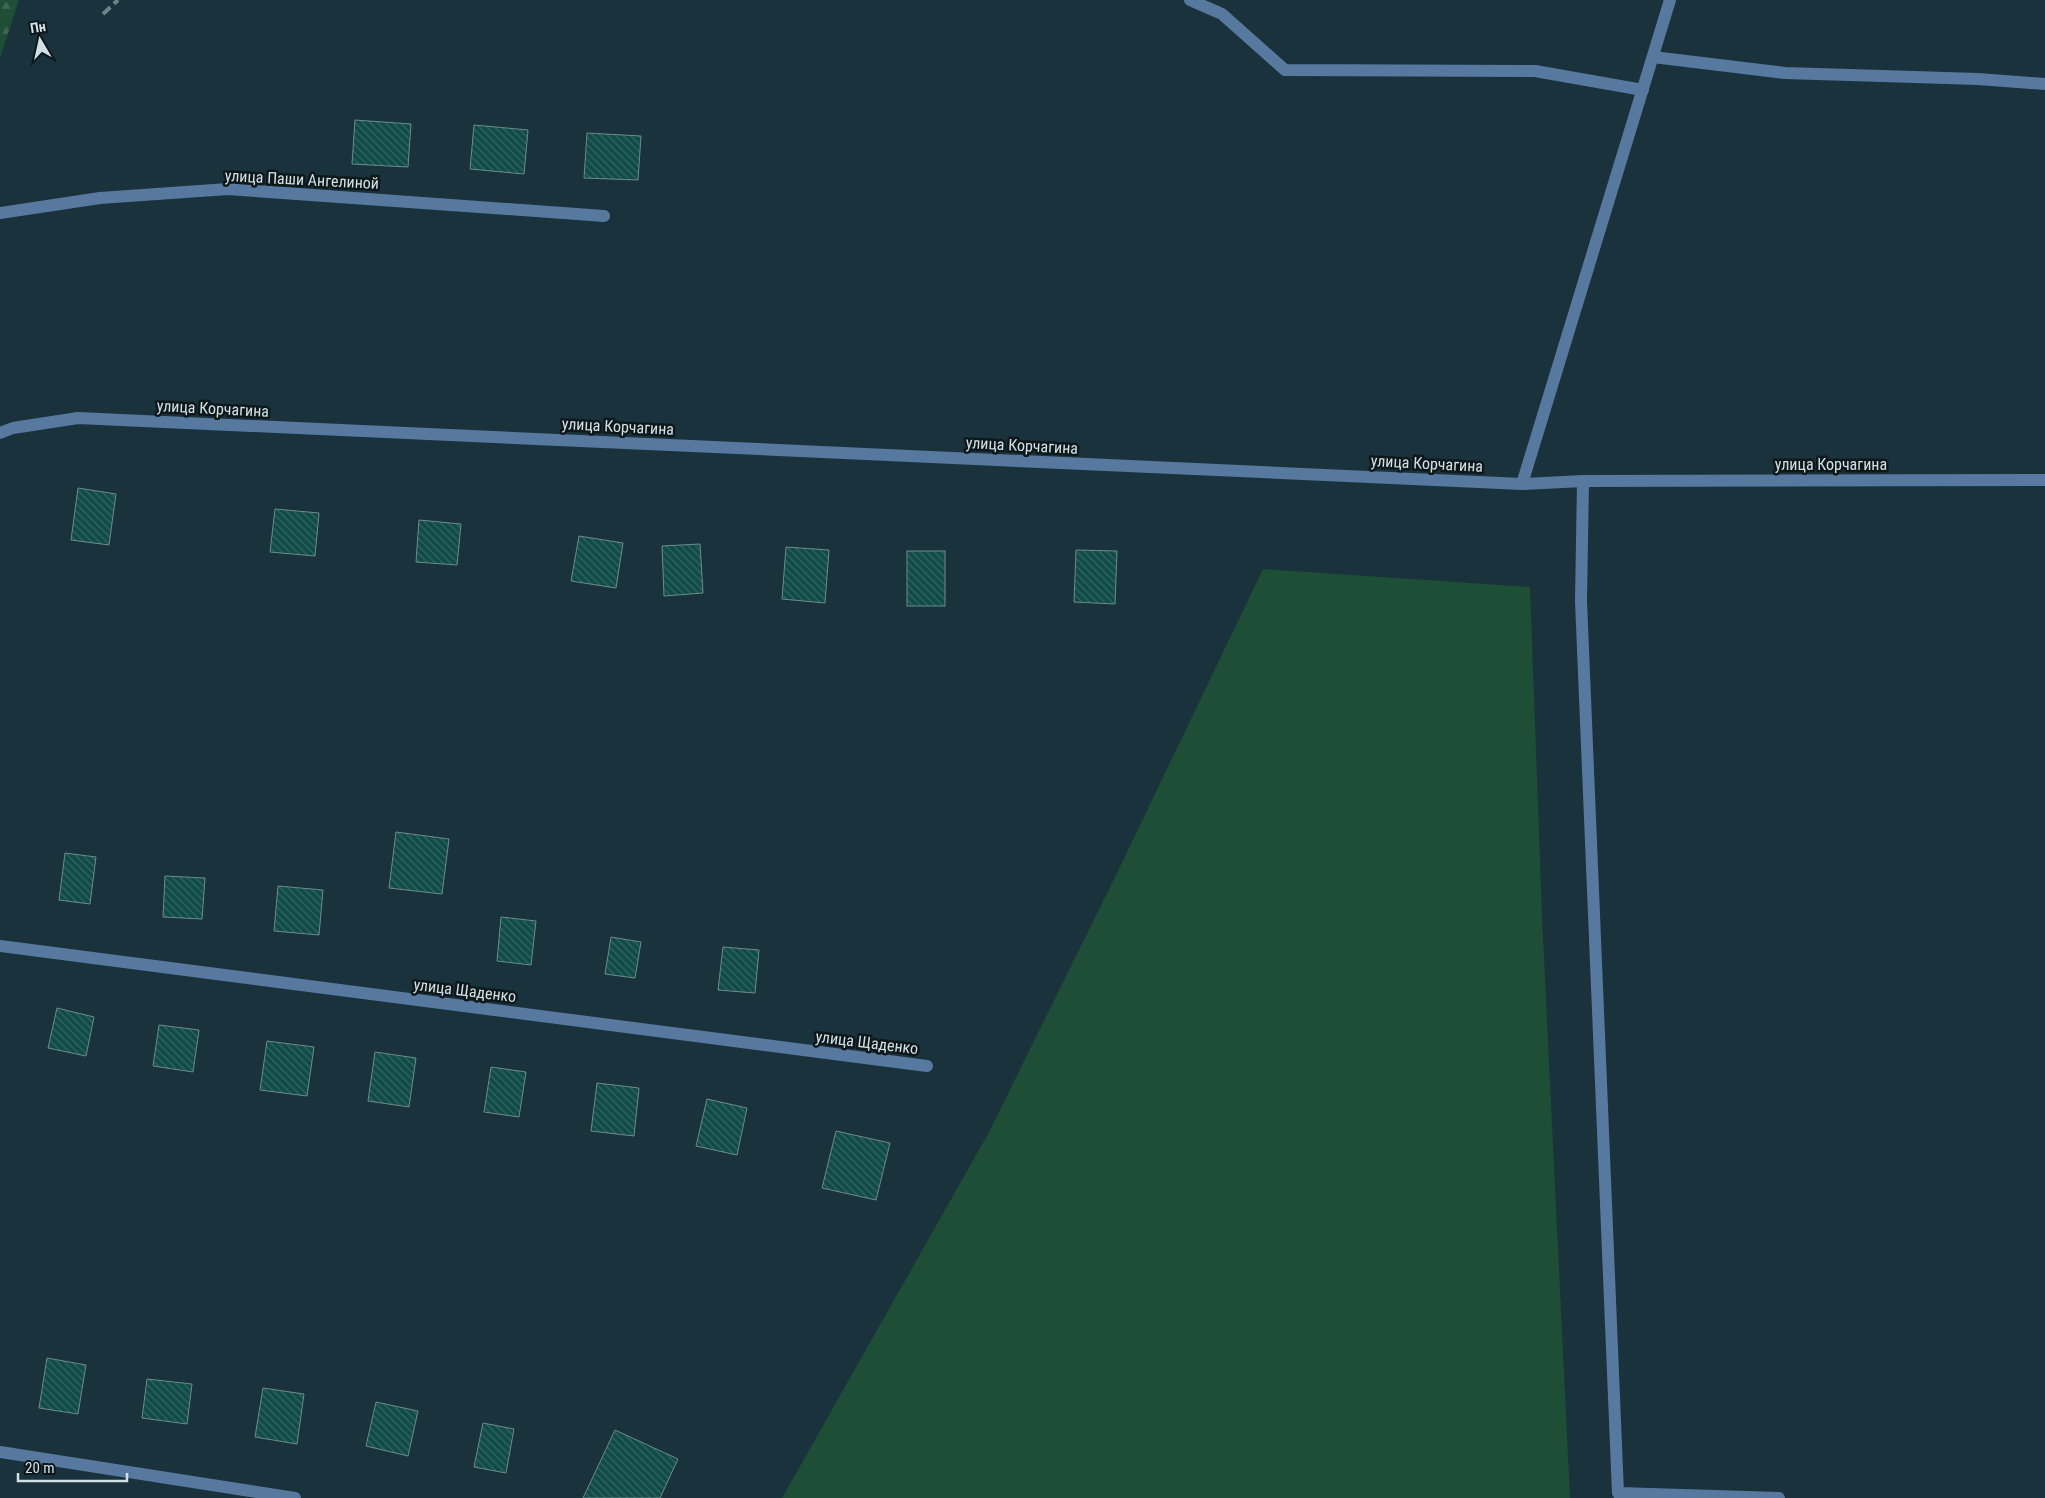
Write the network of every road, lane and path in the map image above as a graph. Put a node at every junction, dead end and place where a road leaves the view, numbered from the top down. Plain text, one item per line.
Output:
1 (1190, 0) edge
2 (1670, 0) edge
3 (1653, 57) junction
4 (2045, 84) edge
5 (1643, 90) junction
6 (0, 213) edge
7 (604, 216) dead end
8 (0, 433) edge
9 (2045, 480) edge
10 (1584, 481) junction
11 (1522, 484) junction
12 (0, 946) edge
13 (927, 1066) dead end
14 (0, 1452) edge
15 (295, 1498) edge
16 (1779, 1498) edge

1 - 5 street
2 - 3 street
3 - 4 street
3 - 5 street
5 - 11 street
6 - 7 street, улица Паши Ангелиной
8 - 11 street, улица Корчагина
9 - 10 street, улица Корчагина
10 - 11 street, улица Корчагина
10 - 16 street
12 - 13 street, улица Щаденко
14 - 15 street

